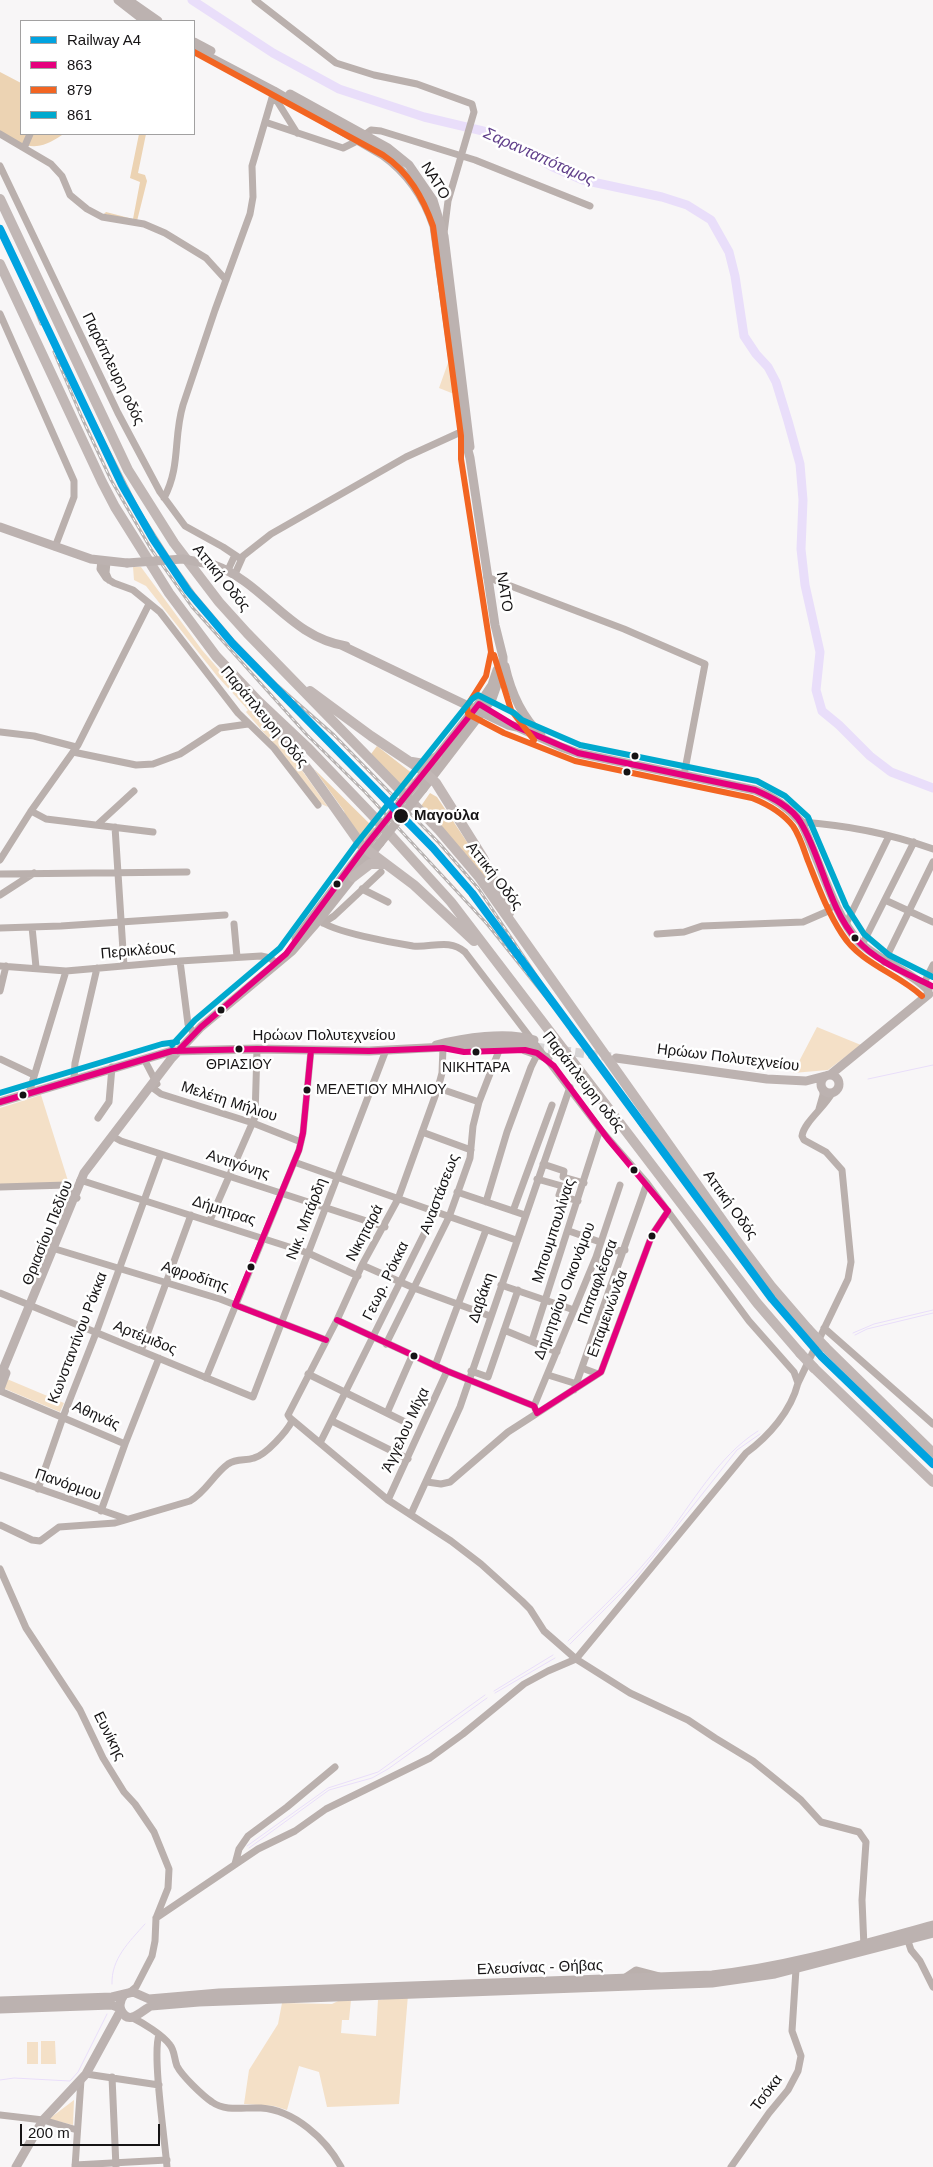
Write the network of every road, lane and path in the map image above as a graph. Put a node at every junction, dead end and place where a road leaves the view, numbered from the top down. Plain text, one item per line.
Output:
1 (118, 0) edge
2 (128, 0) edge
3 (255, 0) edge
4 (144, 20) edge
5 (157, 20) edge
6 (195, 43) edge
7 (195, 50) edge
8 (274, 96) junction
9 (265, 122) junction
10 (297, 133) junction
11 (0, 134) edge
12 (30, 135) edge
13 (361, 137) junction
14 (24, 148) junction
15 (460, 157) junction
16 (0, 166) edge
17 (0, 199) edge
18 (590, 206) dead end
19 (444, 236) junction
20 (0, 264) edge
21 (226, 280) junction
22 (0, 314) edge
23 (463, 431) junction
24 (470, 458) junction
25 (164, 498) junction
26 (0, 527) edge
27 (55, 547) junction
28 (238, 557) junction
29 (104, 561) junction
30 (232, 572) junction
31 (487, 577) junction
32 (149, 604) junction
33 (498, 640) junction
34 (341, 645) junction
35 (264, 651) junction
36 (503, 657) junction
37 (258, 701) junction
38 (463, 703) junction
39 (480, 708) junction
40 (466, 720) junction
41 (248, 724) junction
42 (0, 732) edge
43 (547, 741) junction
44 (75, 749) junction
45 (437, 757) junction
46 (410, 761) junction
47 (428, 775) junction
48 (684, 775) junction
49 (134, 791) dead end
50 (318, 805) dead end
51 (31, 810) junction
52 (801, 822) junction
53 (97, 824) junction
54 (115, 827) junction
55 (153, 832) dead end
56 (889, 836) junction
57 (914, 842) junction
58 (933, 849) edge
59 (368, 851) junction
60 (0, 860) edge
61 (933, 862) edge
62 (383, 868) junction
63 (117, 871) junction
64 (187, 872) dead end
65 (34, 873) junction
66 (0, 874) edge
67 (353, 877) junction
68 (362, 889) junction
69 (0, 895) edge
70 (885, 900) junction
71 (388, 902) dead end
72 (836, 903) junction
73 (910, 911) junction
74 (225, 915) dead end
75 (122, 921) junction
76 (511, 921) junction
77 (321, 922) junction
78 (933, 922) edge
79 (234, 924) dead end
80 (846, 924) junction
81 (32, 927) junction
82 (0, 928) edge
83 (657, 934) dead end
84 (862, 945) junction
85 (286, 954) junction
86 (237, 957) junction
87 (180, 961) junction
88 (884, 962) junction
89 (276, 963) junction
90 (933, 965) edge
91 (3, 966) edge
92 (124, 966) junction
93 (36, 967) junction
94 (97, 968) junction
95 (66, 971) junction
96 (510, 978) junction
97 (930, 989) edge
98 (0, 991) edge
99 (526, 1030) junction
100 (194, 1034) junction
101 (519, 1037) junction
102 (536, 1047) junction
103 (424, 1048) junction
104 (443, 1048) junction
105 (500, 1048) junction
106 (257, 1049) junction
107 (311, 1050) junction
108 (386, 1050) junction
109 (178, 1051) junction
110 (548, 1058) junction
111 (616, 1058) tunnel mouth
112 (0, 1059) edge
113 (144, 1059) junction
114 (112, 1068) junction
115 (34, 1075) junction
116 (831, 1077) junction
117 (74, 1079) junction
118 (806, 1081) junction
119 (154, 1085) junction
120 (570, 1087) junction
121 (438, 1088) junction
122 (826, 1089) junction
123 (29, 1093) junction
124 (0, 1102) edge
125 (479, 1102) junction
126 (552, 1104) dead end
127 (98, 1118) dead end
128 (253, 1123) junction
129 (600, 1128) junction
130 (422, 1132) junction
131 (114, 1137) junction
132 (301, 1142) junction
133 (471, 1150) junction
134 (161, 1154) junction
135 (294, 1162) junction
136 (543, 1164) junction
137 (228, 1177) junction
138 (338, 1177) junction
139 (537, 1179) junction
140 (82, 1180) junction
141 (584, 1183) junction
142 (647, 1184) junction
143 (620, 1185) dead end
144 (0, 1187) edge
145 (457, 1192) junction
146 (280, 1194) junction
147 (75, 1198) junction
148 (144, 1198) junction
149 (398, 1199) junction
150 (578, 1201) junction
151 (486, 1202) junction
152 (326, 1208) junction
153 (513, 1211) junction
154 (668, 1211) junction
155 (435, 1212) junction
156 (191, 1215) junction
157 (525, 1215) junction
158 (449, 1216) junction
159 (210, 1220) junction
160 (384, 1227) junction
161 (486, 1230) junction
162 (569, 1231) junction
163 (263, 1238) junction
164 (516, 1240) junction
165 (600, 1242) junction
166 (54, 1249) junction
167 (625, 1250) junction
168 (308, 1253) junction
169 (362, 1265) junction
170 (591, 1267) junction
171 (120, 1268) junction
172 (358, 1276) junction
173 (166, 1282) junction
174 (400, 1282) junction
175 (501, 1285) junction
176 (414, 1288) junction
177 (518, 1290) junction
178 (0, 1293) edge
179 (547, 1300) junction
180 (32, 1305) junction
181 (235, 1305) junction
182 (460, 1305) junction
183 (574, 1310) junction
184 (490, 1316) junction
185 (337, 1320) junction
186 (282, 1322) junction
187 (824, 1328) junction
188 (504, 1330) junction
189 (96, 1333) junction
190 (373, 1338) junction
191 (326, 1340) junction
192 (532, 1342) junction
193 (386, 1344) junction
194 (141, 1351) junction
195 (557, 1352) junction
196 (412, 1356) junction
197 (159, 1358) junction
198 (435, 1366) junction
199 (582, 1368) junction
200 (447, 1371) junction
201 (471, 1371) junction
202 (308, 1374) junction
203 (598, 1374) junction
204 (548, 1375) junction
205 (0, 1377) edge
206 (206, 1378) junction
207 (468, 1380) junction
208 (798, 1384) junction
209 (575, 1387) junction
210 (0, 1390) edge
211 (347, 1392) junction
212 (253, 1397) joint
213 (535, 1410) junction
214 (387, 1413) junction
215 (63, 1417) junction
216 (292, 1421) junction
217 (332, 1421) junction
218 (409, 1424) dead end
219 (933, 1424) edge
220 (320, 1443) junction
221 (124, 1444) junction
222 (933, 1453) edge
223 (408, 1459) junction
224 (0, 1475) edge
225 (427, 1482) junction
226 (933, 1482) edge
227 (38, 1489) junction
228 (388, 1500) junction
229 (101, 1511) junction
230 (411, 1514) junction
231 (128, 1520) junction
232 (0, 1525) edge
233 (0, 1569) edge
234 (576, 1659) junction
235 (334, 1767) dead end
236 (234, 1864) junction
237 (156, 1918) junction
238 (933, 1925) edge
239 (933, 1933) edge
240 (906, 1936) junction
241 (865, 1947) junction
242 (796, 1969) junction
243 (144, 1973) junction
244 (933, 1987) edge
245 (127, 1994) junction
246 (142, 1996) junction
247 (0, 2001) edge
248 (0, 2009) edge
249 (121, 2009) junction
250 (144, 2011) junction
251 (131, 2017) junction
252 (157, 2033) junction
253 (105, 2041) junction
254 (84, 2077) junction
255 (112, 2078) junction
256 (159, 2084) junction
257 (0, 2115) edge
258 (43, 2120) junction
259 (77, 2130) junction
260 (167, 2164) edge
261 (116, 2165) edge
262 (75, 2166) edge
263 (16, 2167) edge
264 (341, 2167) edge
265 (731, 2167) edge

1 - 4 main road
2 - 5 main road
3 - 15 street
6 - 13 main road, ΝΑΤΟ
7 - 8 main road, ΝΑΤΟ
8 - 9 street
8 - 10 street
8 - 13 main road, ΝΑΤΟ
9 - 10 street
9 - 21 street
10 - 13 street
11 - 14 street
12 - 14 street
13 - 15 street
13 - 19 main road, ΝΑΤΟ
13 - 23 main road, ΝΑΤΟ
14 - 21 street
15 - 18 street
15 - 19 street
16 - 25 street, Παράπλευρη οδός
17 - 35 highway, Αττική Οδός
19 - 24 main road, ΝΑΤΟ
20 - 37 highway
21 - 25 street
22 - 27 street
23 - 24 main road, ΝΑΤΟ
23 - 28 street
24 - 31 main road, ΝΑΤΟ
25 - 28 street, Παράπλευρη οδός
26 - 27 main road
27 - 29 main road
28 - 30 street
29 - 30 main road, bridge
29 - 32 street
30 - 34 main road
31 - 33 main road, ΝΑΤΟ
31 - 48 street
32 - 41 street, Παράπλευρη Οδός
32 - 44 street
33 - 36 main road, ΝΑΤΟ
33 - 39 main road, ΝΑΤΟ
34 - 38 main road
34 - 39 main road
35 - 46 highway
35 - 76 highway, Αττική Οδός
36 - 39 main road, ΝΑΤΟ
36 - 43 main road
37 - 59 highway
37 - 96 highway
38 - 39 main road
38 - 40 main road
39 - 40 main road, ΝΑΤΟ
39 - 43 main road
39 - 47 main road, ΝΑΤΟ
40 - 45 main road, ΝΑΤΟ
41 - 44 street
41 - 50 street, Παράπλευρη Οδός
42 - 44 street
43 - 48 main road
44 - 51 street
45 - 46 highway
45 - 47 main road, ΝΑΤΟ
46 - 47 highway
47 - 59 main road, ΝΑΤΟ, bridge
47 - 76 highway
48 - 52 main road
49 - 53 street
51 - 53 street
51 - 60 street
52 - 56 street
52 - 72 main road
53 - 54 street
54 - 55 street
54 - 63 street
56 - 57 street
56 - 80 street
57 - 58 street
57 - 70 street
59 - 62 highway
59 - 67 main road, ΝΑΤΟ
59 - 85 main road, ΝΑΤΟ
61 - 73 street
62 - 67 highway
62 - 68 street
62 - 96 highway
63 - 64 street
63 - 65 street
63 - 75 street
65 - 66 street
65 - 69 street
67 - 77 main road, ΝΑΤΟ
68 - 71 street
68 - 77 street
70 - 73 street
70 - 84 street
72 - 80 main road
72 - 83 street
73 - 78 street
73 - 88 street
74 - 75 street
75 - 81 street
75 - 92 street
76 - 222 highway, Αττική Οδός, bridge
77 - 85 main road, ΝΑΤΟ
77 - 99 street, Παράπλευρη οδός
79 - 86 street
80 - 84 main road
81 - 82 street
81 - 93 street
84 - 88 main road
85 - 89 main road, Θριασίου Πεδίου
86 - 87 street, Περικλέους
86 - 89 street, Περικλέους
87 - 92 street, Περικλέους
87 - 100 street
88 - 97 main road
89 - 100 main road, Θριασίου Πεδίου
90 - 97 street
91 - 93 street, Περικλέους
91 - 98 street
92 - 94 street, Περικλέους
93 - 95 street, Περικλέους
94 - 95 street, Περικλέους
94 - 117 street
95 - 115 street
96 - 226 highway, bridge
97 - 116 main road
99 - 101 main road
99 - 102 street, Παράπλευρη οδός
100 - 109 main road, Θριασίου Πεδίου
101 - 102 main road
101 - 103 main road
102 - 104 main road, Ηρώων Πολυτεχνείου
102 - 105 main road
102 - 110 main road
102 - 110 street, Παράπλευρη οδός
102 - 151 street
103 - 104 main road, Ηρώων Πολυτεχνείου
103 - 108 main road, Ηρώων Πολυτεχνείου
104 - 105 main road
104 - 121 street, Νικηταρά
105 - 125 street, Αναστάσεως
106 - 107 main road, Ηρώων Πολυτεχνείου
106 - 109 main road, Ηρώων Πολυτεχνείου
106 - 128 street
107 - 108 main road, Ηρώων Πολυτεχνείου
107 - 132 street
108 - 138 street, Νικ. Μπάρδη
109 - 113 main road, Ηρώων Πολυτεχνείου
109 - 119 main road, Θριασίου Πεδίου
110 - 120 street, Παράπλευρη οδός
111 - 118 main road, Ηρώων Πολυτεχνείου
112 - 115 street
113 - 114 main road, Ηρώων Πολυτεχνείου
113 - 119 street
114 - 117 main road, Ηρώων Πολυτεχνείου
114 - 127 street
115 - 123 street
116 - 118 main road, Ηρώων Πολυτεχνείου
116 - 122 main road
116 - 122 main road
117 - 123 main road, Ηρώων Πολυτεχνείου
118 - 122 main road, Ηρώων Πολυτεχνείου
119 - 128 street, Μελέτη Μήλιου
119 - 131 main road, Θριασίου Πεδίου
120 - 129 street, Παράπλευρη οδός
120 - 136 street, Δαβάκη
121 - 125 street
121 - 130 street, Νικηταρά
122 - 187 street
123 - 124 main road, Ηρώων Πολυτεχνείου
125 - 133 street, Αναστάσεως
126 - 153 street
128 - 132 street, Μελέτη Μήλιου
128 - 137 street
129 - 141 street, Μπουμπουλίνας
129 - 142 street, Παράπλευρη οδός
130 - 133 street
130 - 149 street, Νικηταρά
131 - 134 street, Αντιγόνης
131 - 140 main road, Θριασίου Πεδίου
132 - 135 street
133 - 145 street, Αναστάσεως
134 - 137 street, Αντιγόνης
134 - 148 street, Κωνσταντίνου Ρόκκα
135 - 138 street
135 - 146 street
136 - 139 street, Δαβάκη
136 - 141 street
137 - 146 street, Αντιγόνης
137 - 159 street
138 - 149 street
138 - 152 street, Νικ. Μπάρδη
139 - 150 street
139 - 157 street, Δαβάκη
140 - 147 main road, Θριασίου Πεδίου
140 - 148 street, Δήμητρας
141 - 150 street, Μπουμπουλίνας
142 - 154 street, Παράπλευρη οδός
142 - 167 street, Παπαφλέσσα
143 - 165 street, Δημητρίου Οικονόμου
144 - 147 street
145 - 151 street
145 - 158 street, Αναστάσεως
146 - 152 street, Αντιγόνης
146 - 163 street
147 - 166 main road, Θριασίου Πεδίου
148 - 156 street, Δήμητρας
148 - 171 street, Κωνσταντίνου Ρόκκα
149 - 155 street
149 - 160 street, Νικηταρά
150 - 162 street, Μπουμπουλίνας
151 - 153 street
152 - 160 street, Αντιγόνης
152 - 168 street, Νικ. Μπάρδη
153 - 157 street
154 - 203 street, Επαμεινώνδα
154 - 208 street, Παράπλευρη οδός
155 - 158 street
155 - 174 street, Γεωρ. Ρόκκα
156 - 159 street, Δήμητρας
156 - 173 street
157 - 164 street, Δαβάκη
158 - 161 street
158 - 176 street, Αναστάσεως
159 - 163 street, Δήμητρας
160 - 169 street, Νικηταρά
161 - 164 street
161 - 182 street
162 - 165 street
162 - 179 street, Μπουμπουλίνας
163 - 168 street, Δήμητρας
163 - 181 street
164 - 175 street, Δαβάκη
165 - 170 street, Δημητρίου Οικονόμου
166 - 171 street, Αφροδίτης
166 - 180 main road, Θριασίου Πεδίου
167 - 170 street
167 - 199 street, Παπαφλέσσα
168 - 172 street, Δήμητρας
168 - 186 street, Νικ. Μπάρδη
169 - 172 street, Νικηταρά
169 - 174 street
170 - 183 street, Δημητρίου Οικονόμου
171 - 173 street, Αφροδίτης
171 - 189 street, Κωνσταντίνου Ρόκκα
172 - 185 street, Νικηταρά
173 - 181 street, Αφροδίτης
173 - 194 street
174 - 176 street
174 - 190 street, Γεωρ. Ρόκκα
175 - 177 street
175 - 184 street, Δαβάκη
176 - 182 street
176 - 193 street, Αναστάσεως
177 - 179 street
177 - 188 street
178 - 180 street, Αρτέμιδος
179 - 183 street
179 - 192 street, Μπουμπουλίνας
180 - 189 street, Αρτέμιδος
180 - 205 main road, Θριασίου Πεδίου
180 - 210 main road, Θριασίου Πεδίου
181 - 186 street, Αφροδίτης
181 - 206 street
182 - 184 street
182 - 198 street
183 - 195 street, Δημητρίου Οικονόμου
184 - 201 street, Δαβάκη
185 - 190 street
185 - 191 street, Νικηταρά
186 - 191 street, Αφροδίτης
186 - 212 street, Νικ. Μπάρδη
187 - 208 street
187 - 219 street
188 - 192 street
188 - 201 street
189 - 194 street, Αρτέμιδος
189 - 215 street, Κωνσταντίνου Ρόκκα
190 - 193 street
190 - 211 street, Γεωρ. Ρόκκα
191 - 202 street, Νικηταρά
192 - 195 street
193 - 196 street
194 - 197 street, Αρτέμιδος
195 - 204 street, Δημητρίου Οικονόμου
196 - 198 street
196 - 214 street
197 - 206 street, Αρτέμιδος
197 - 221 street
198 - 200 street
199 - 203 street
199 - 209 street, Παπαφλέσσα
200 - 207 street
200 - 223 street, Άγγελου Μίχα
201 - 207 street, Δαβάκη
202 - 211 street
202 - 216 street, Νικηταρά
203 - 209 street, Επαμεινώνδα
204 - 209 street
204 - 213 street, Δημητρίου Οικονόμου
206 - 212 street, Αρτέμιδος
207 - 213 street
207 - 225 street, Δαβάκη
208 - 234 street
209 - 213 street, Επαμεινώνδα
210 - 215 street, Αθηνάς
211 - 214 street
211 - 217 street, Γεωρ. Ρόκκα
213 - 225 street, Επαμεινώνδα
214 - 218 street
215 - 221 street, Αθηνάς
215 - 227 street, Κωνσταντίνου Ρόκκα
216 - 220 street
216 - 231 street
217 - 220 street, Γεωρ. Ρόκκα
217 - 223 street
220 - 228 street
221 - 229 street
223 - 228 street, Άγγελου Μίχα
224 - 227 street, Πανόρμου
225 - 230 street, Δαβάκη
227 - 229 street, Πανόρμου
228 - 230 street
229 - 231 street, Πανόρμου
230 - 234 street
231 - 232 street
233 - 237 street, Ευνίκης
234 - 236 street
234 - 241 street
235 - 236 street
236 - 237 street
237 - 243 street, Ευνίκης
238 - 240 main road, Ελευσίνας - Θήβας
239 - 240 main road, Ελευσίνας - Θήβας
240 - 241 main road, Ελευσίνας - Θήβας
240 - 244 street
241 - 242 main road, Ελευσίνας - Θήβας
241 - 246 main road, Ελευσίνας - Θήβας
242 - 250 main road, Ελευσίνας - Θήβας
242 - 265 street, Τσόκα
243 - 245 street
243 - 246 street
245 - 246 main road, Ελευσίνας - Θήβας
245 - 247 main road, Ελευσίνας - Θήβας
245 - 249 main road
246 - 250 main road
248 - 249 main road
249 - 251 main road
249 - 253 main road
250 - 251 main road, Ελευσίνας - Θήβας
250 - 252 street
251 - 252 street
251 - 253 main road, Ελευσίνας - Θήβας
252 - 256 street
252 - 264 street
253 - 254 main road
254 - 255 street
254 - 258 main road
254 - 259 street
255 - 256 street
255 - 261 street
256 - 260 street
257 - 258 street
258 - 259 street
258 - 263 main road
259 - 262 street
260 - 261 street
261 - 262 street

